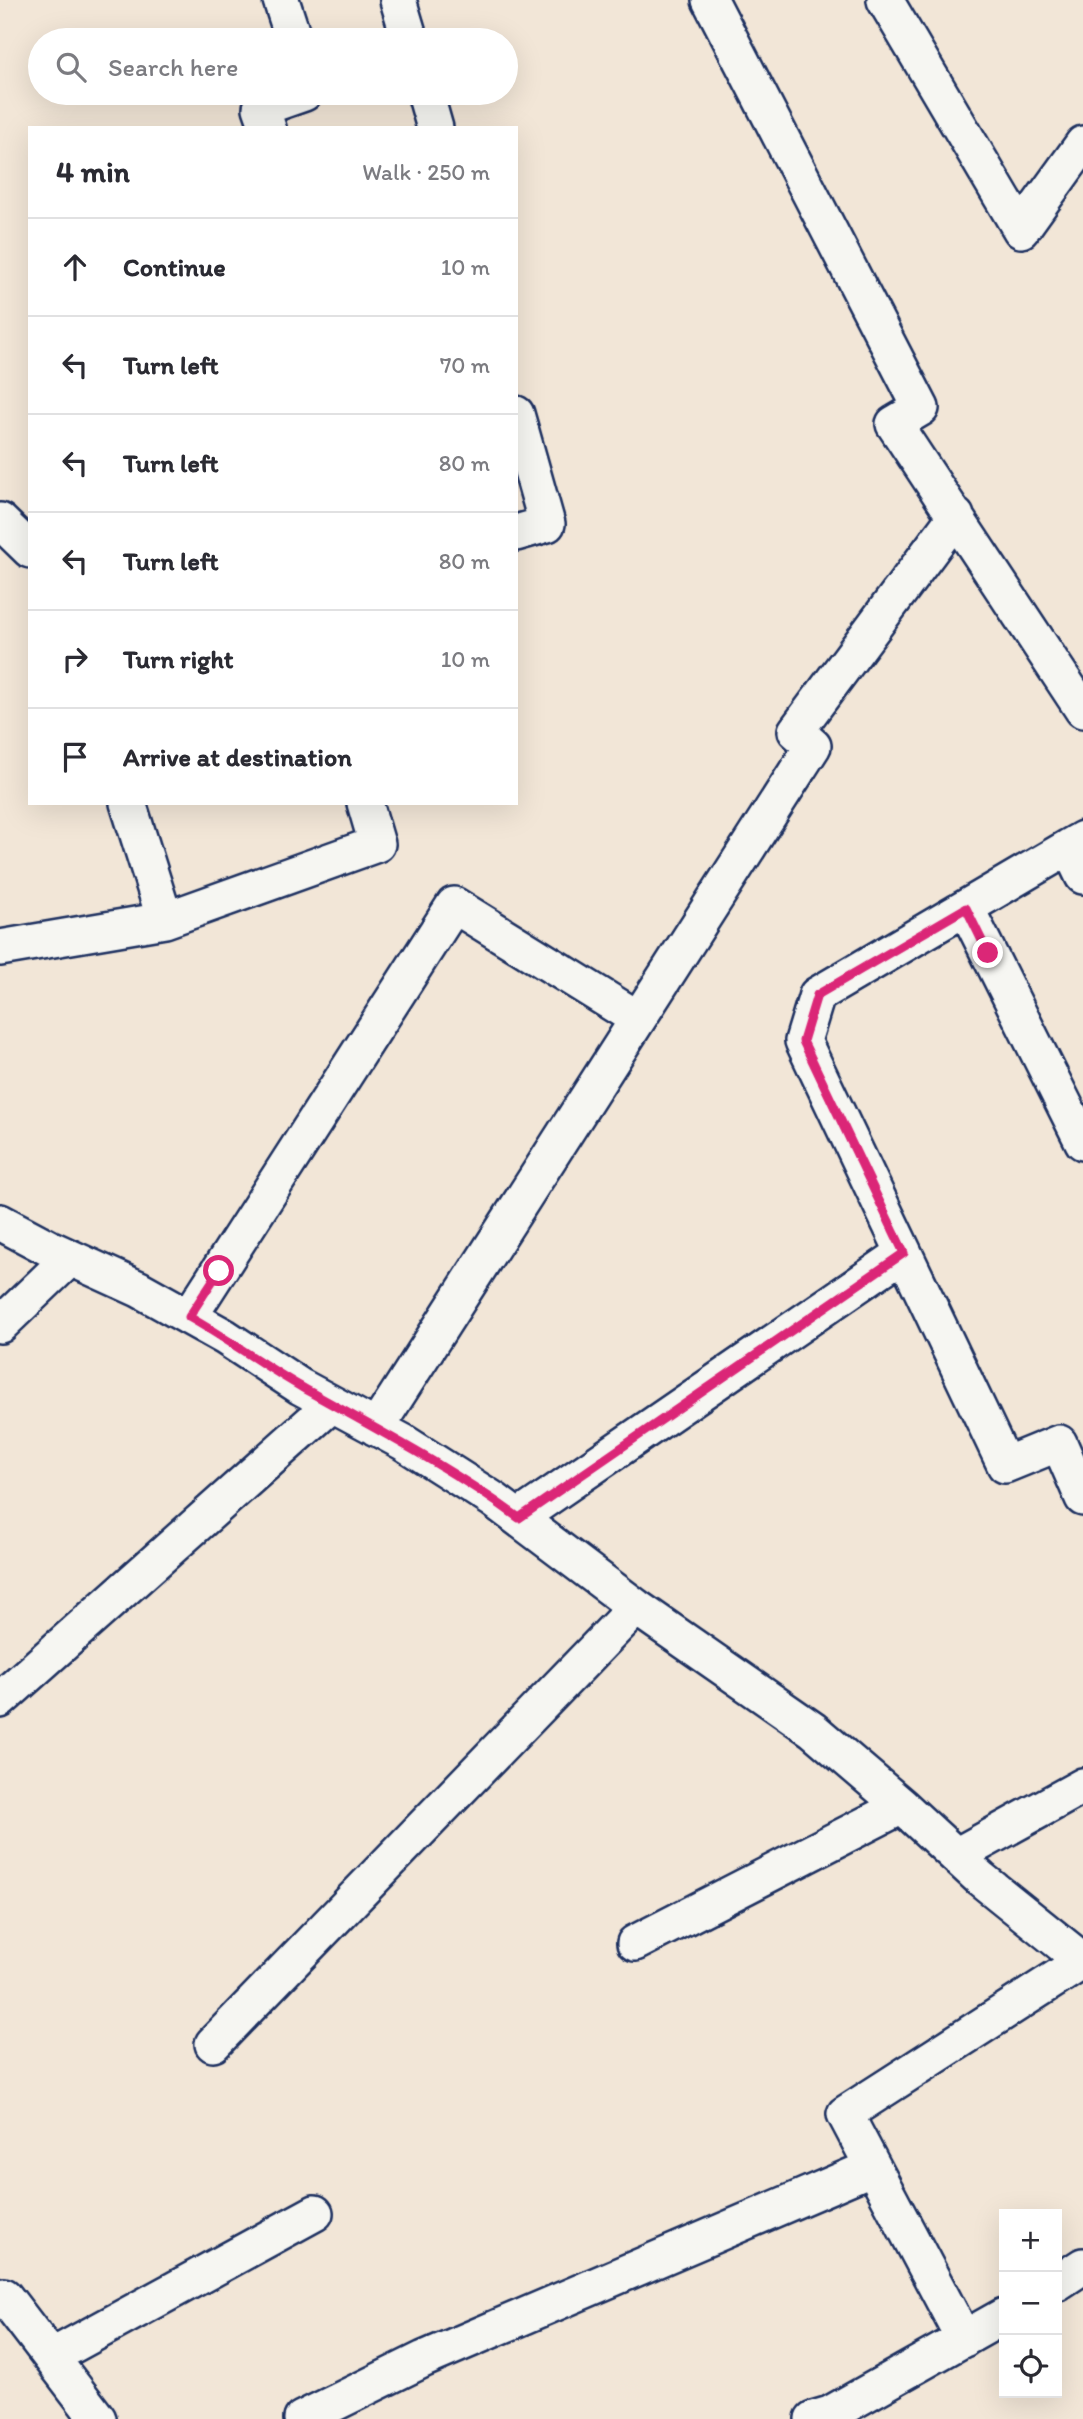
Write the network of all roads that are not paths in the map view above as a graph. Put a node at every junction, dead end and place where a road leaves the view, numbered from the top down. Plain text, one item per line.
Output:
1 (281, 0) edge
2 (398, 0) edge
3 (710, 0) edge
4 (885, 0) edge
5 (290, 28) edge
6 (406, 28) edge
7 (270, 105) edge
8 (428, 105) edge
9 (267, 126) edge
10 (434, 126) edge
11 (1083, 145) edge
12 (518, 421) edge
13 (956, 516) junction
14 (0, 521) edge
15 (518, 532) edge
16 (28, 548) edge
17 (1083, 710) edge
18 (129, 805) edge
19 (366, 805) edge
20 (1078, 854) edge
21 (966, 908) junction
22 (165, 920) junction
23 (0, 948) edge
24 (638, 1019) junction
25 (1083, 1142) edge
26 (0, 1222) edge
27 (904, 1253) junction
28 (70, 1258) junction
29 (189, 1317) junction
30 (0, 1325) edge
31 (332, 1404) junction
32 (376, 1428) junction
33 (1083, 1498) edge
34 (519, 1518) junction
35 (636, 1607) junction
36 (5, 1686) edge
37 (1083, 1786) edge
38 (902, 1806) junction
39 (956, 1856) junction
40 (635, 1943) dead end
41 (1083, 1961) edge
42 (213, 2044) dead end
43 (873, 2166) junction
44 (315, 2213) dead end
45 (1083, 2266) edge
46 (1062, 2280) edge
47 (0, 2299) edge
48 (999, 2319) edge
49 (964, 2339) junction
50 (51, 2357) junction
51 (98, 2419) edge
52 (302, 2419) edge
53 (813, 2419) edge

1 - 5 street
2 - 6 street
3 - 13 street
4 - 11 street
7 - 9 street
8 - 10 street
12 - 15 street
13 - 17 street
13 - 24 street
14 - 16 street
18 - 22 street
19 - 22 street
20 - 21 street
21 - 25 street
21 - 27 street
22 - 23 street
24 - 29 street
24 - 32 street
26 - 28 street
27 - 33 street
27 - 34 street
28 - 29 street
28 - 30 street
29 - 31 street
31 - 32 street
31 - 36 street
32 - 34 street
34 - 35 street
35 - 38 street
35 - 42 street
37 - 39 street
38 - 39 street
38 - 40 street
39 - 41 street
41 - 43 street
43 - 49 street
43 - 52 street
44 - 50 street
45 - 46 street
47 - 50 street
48 - 49 street
49 - 53 street
50 - 51 street

